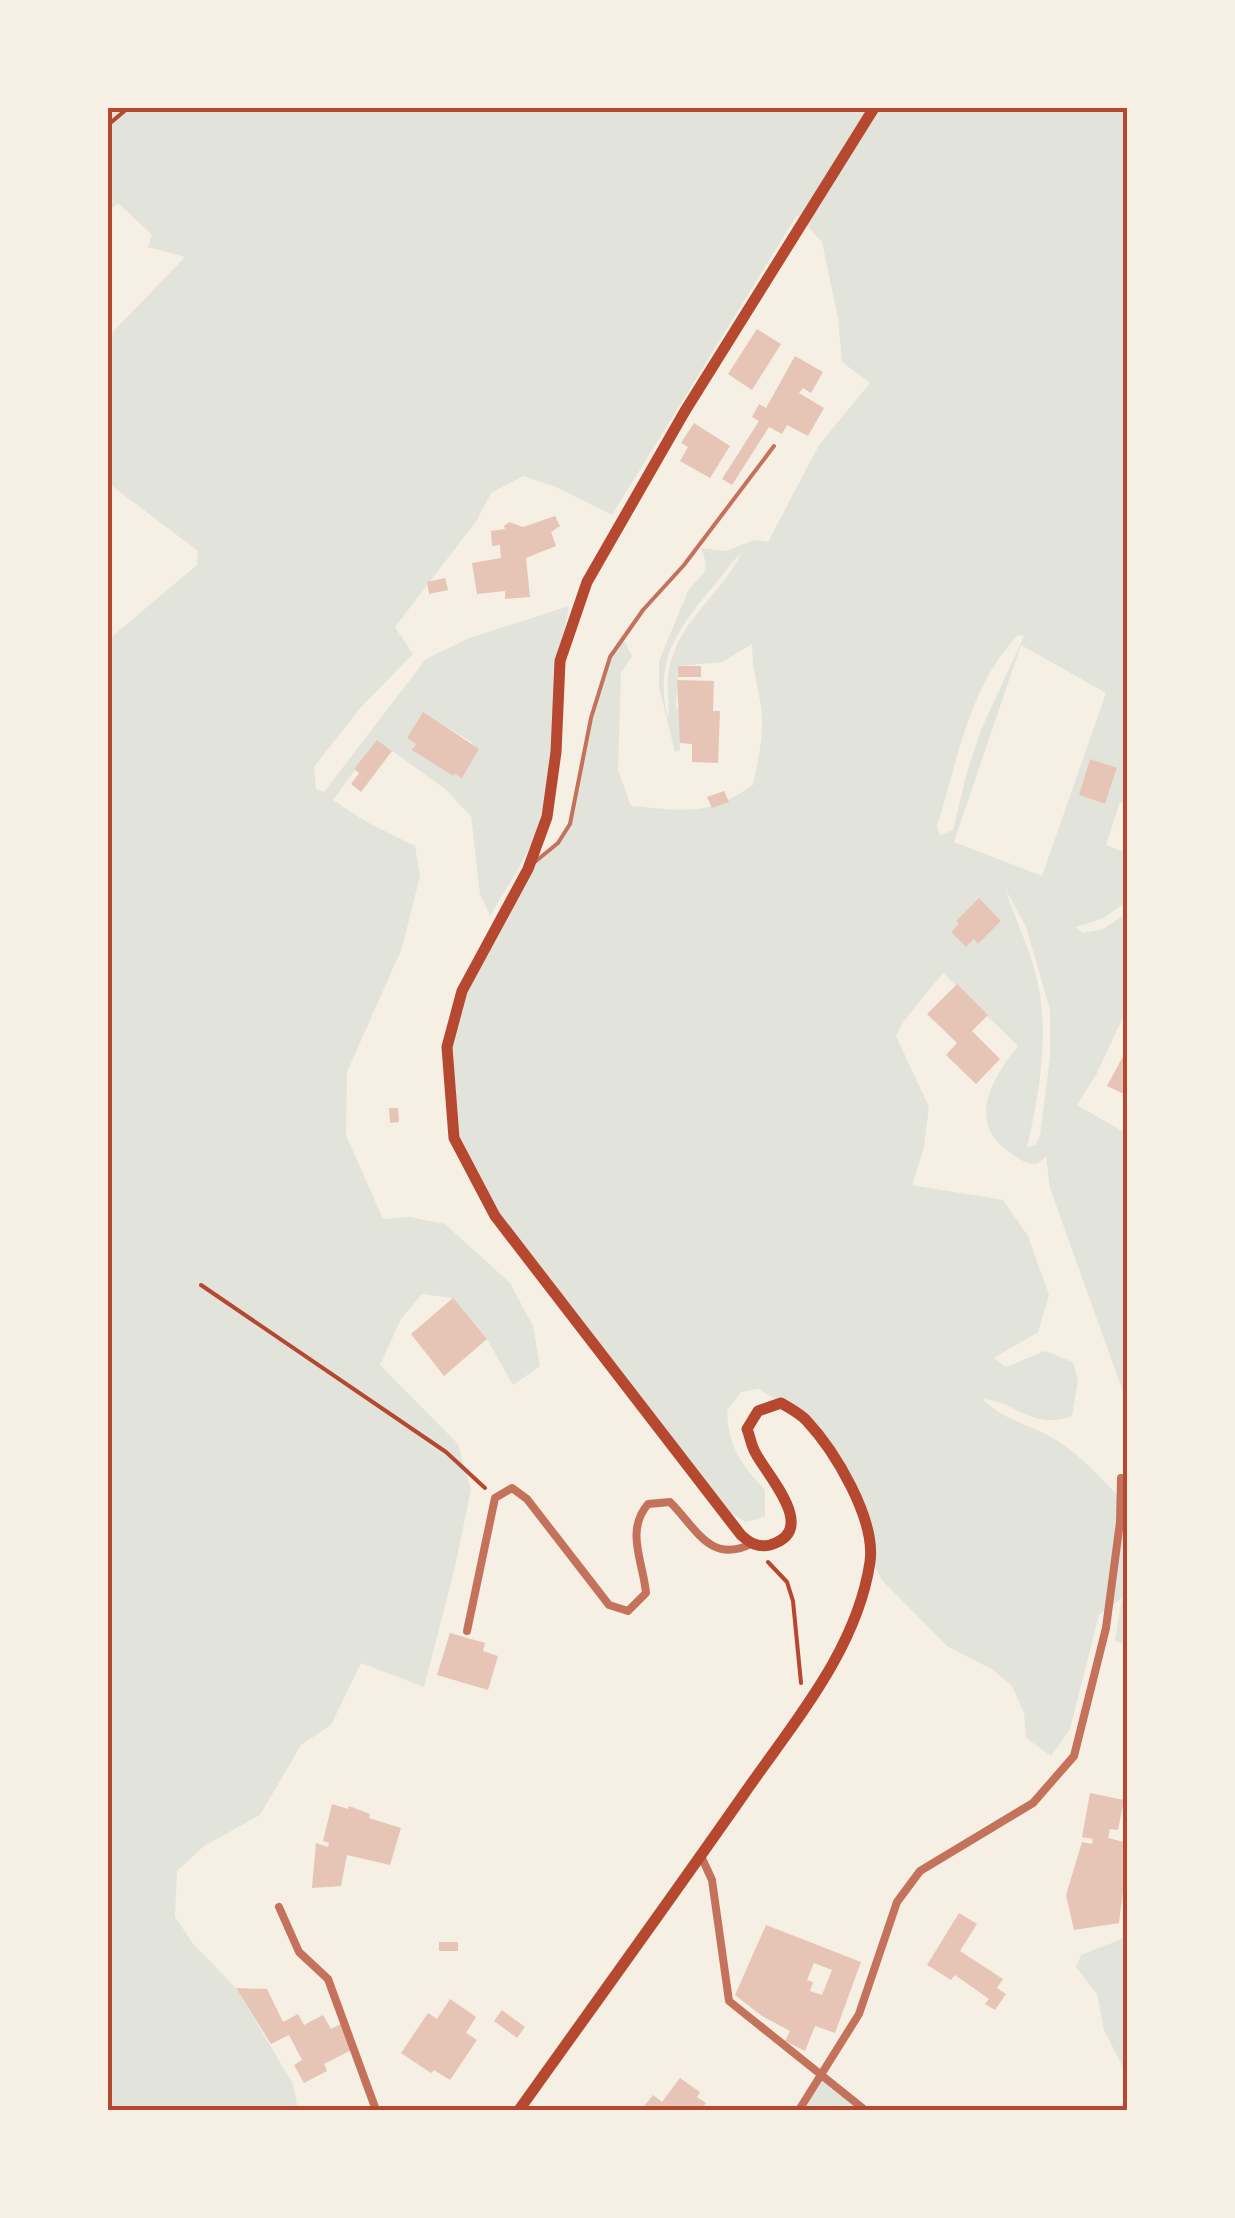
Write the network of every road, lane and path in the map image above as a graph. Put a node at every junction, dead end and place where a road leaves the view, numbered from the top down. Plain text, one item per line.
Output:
1 (128, 108) edge
2 (874, 108) edge
3 (108, 125) edge
4 (774, 446) dead end
5 (528, 869) junction
6 (200, 1285) dead end
7 (1121, 1478) dead end
8 (495, 1498) junction
9 (751, 1544) junction
10 (466, 1631) dead end
11 (804, 1707) junction
12 (701, 1856) junction
13 (279, 1908) dead end
14 (821, 2077) junction
15 (376, 2110) edge
16 (519, 2110) edge
17 (799, 2110) edge
18 (865, 2110) edge

1 - 3 path
2 - 5 main road
4 - 5 lane
5 - 9 main road
6 - 8 path
7 - 14 street
8 - 9 street
8 - 10 street
9 - 11 path
9 - 11 main road
11 - 12 main road
12 - 14 street
12 - 16 main road
13 - 15 street
14 - 17 street
14 - 18 street

